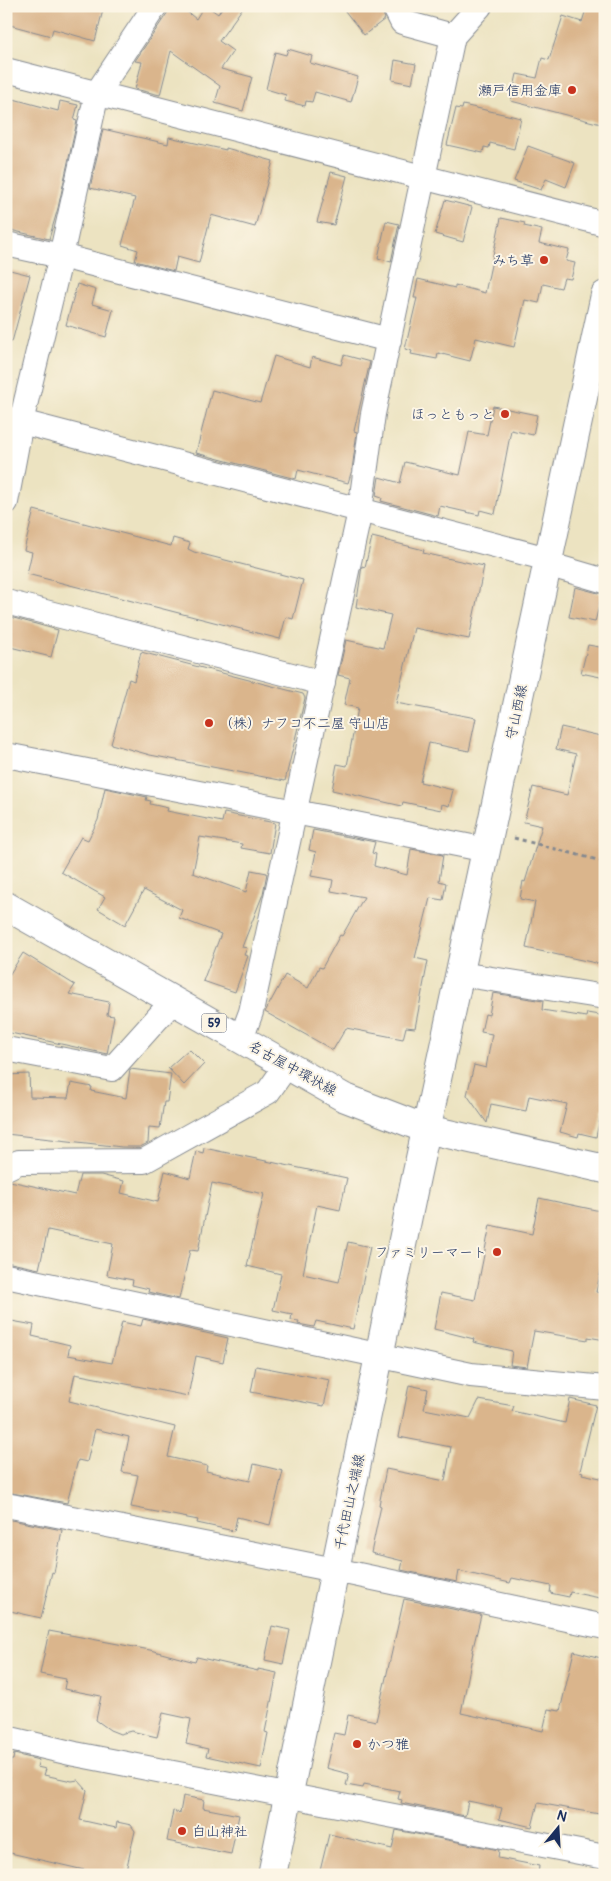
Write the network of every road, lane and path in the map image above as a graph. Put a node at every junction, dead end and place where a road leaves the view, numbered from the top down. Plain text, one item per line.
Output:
1 (155, 6) edge
2 (394, 6) edge
3 (480, 6) edge
4 (453, 36) junction
5 (6, 70) edge
6 (97, 93) junction
7 (423, 177) junction
8 (605, 224) edge
9 (6, 244) edge
10 (62, 256) junction
11 (605, 295) edge
12 (389, 340) junction
13 (14, 420) edge
14 (6, 502) edge
15 (360, 511) junction
16 (548, 562) junction
17 (605, 581) edge
18 (6, 602) edge
19 (323, 683) junction
20 (6, 755) edge
21 (294, 812) junction
22 (488, 841) junction
23 (605, 862) edge
24 (6, 906) edge
25 (460, 974) junction
26 (605, 997) edge
27 (173, 1001) junction
28 (240, 1039) junction
29 (6, 1049) edge
30 (287, 1065) junction
31 (426, 1129) junction
32 (6, 1168) edge
33 (605, 1169) edge
34 (6, 1276) edge
35 (379, 1355) junction
36 (605, 1388) edge
37 (6, 1505) edge
38 (335, 1570) junction
39 (605, 1627) edge
40 (6, 1738) edge
41 (288, 1795) junction
42 (605, 1856) edge
43 (272, 1875) edge

1 - 6 street
2 - 4 street
3 - 4 street
4 - 7 street
5 - 6 street
6 - 7 street
6 - 10 street
7 - 8 street
7 - 12 street
9 - 10 street
10 - 12 street
10 - 13 street
11 - 16 main road, 守山西線
12 - 15 street
13 - 14 street
13 - 15 street
15 - 16 street
15 - 19 street
16 - 17 street
16 - 22 main road, 守山西線
18 - 19 street
19 - 21 street
20 - 21 street
21 - 22 street
21 - 28 street
22 - 23 path
22 - 25 main road, 守山西線
24 - 27 main road, 名古屋中環状線 / 59
25 - 26 street
25 - 31 main road, 守山西線
27 - 28 main road, 名古屋中環状線 / 59
27 - 29 street
28 - 30 main road, 名古屋中環状線 / 59
30 - 31 main road, 名古屋中環状線 / 59
30 - 32 street
31 - 33 main road, 名古屋中環状線 / 59
31 - 35 main road, 千代田山之端線
34 - 35 street
35 - 36 street
35 - 38 main road, 千代田山之端線
37 - 38 street
38 - 39 street
38 - 41 main road, 千代田山之端線
40 - 41 street
41 - 42 street
41 - 43 main road, 千代田山之端線

